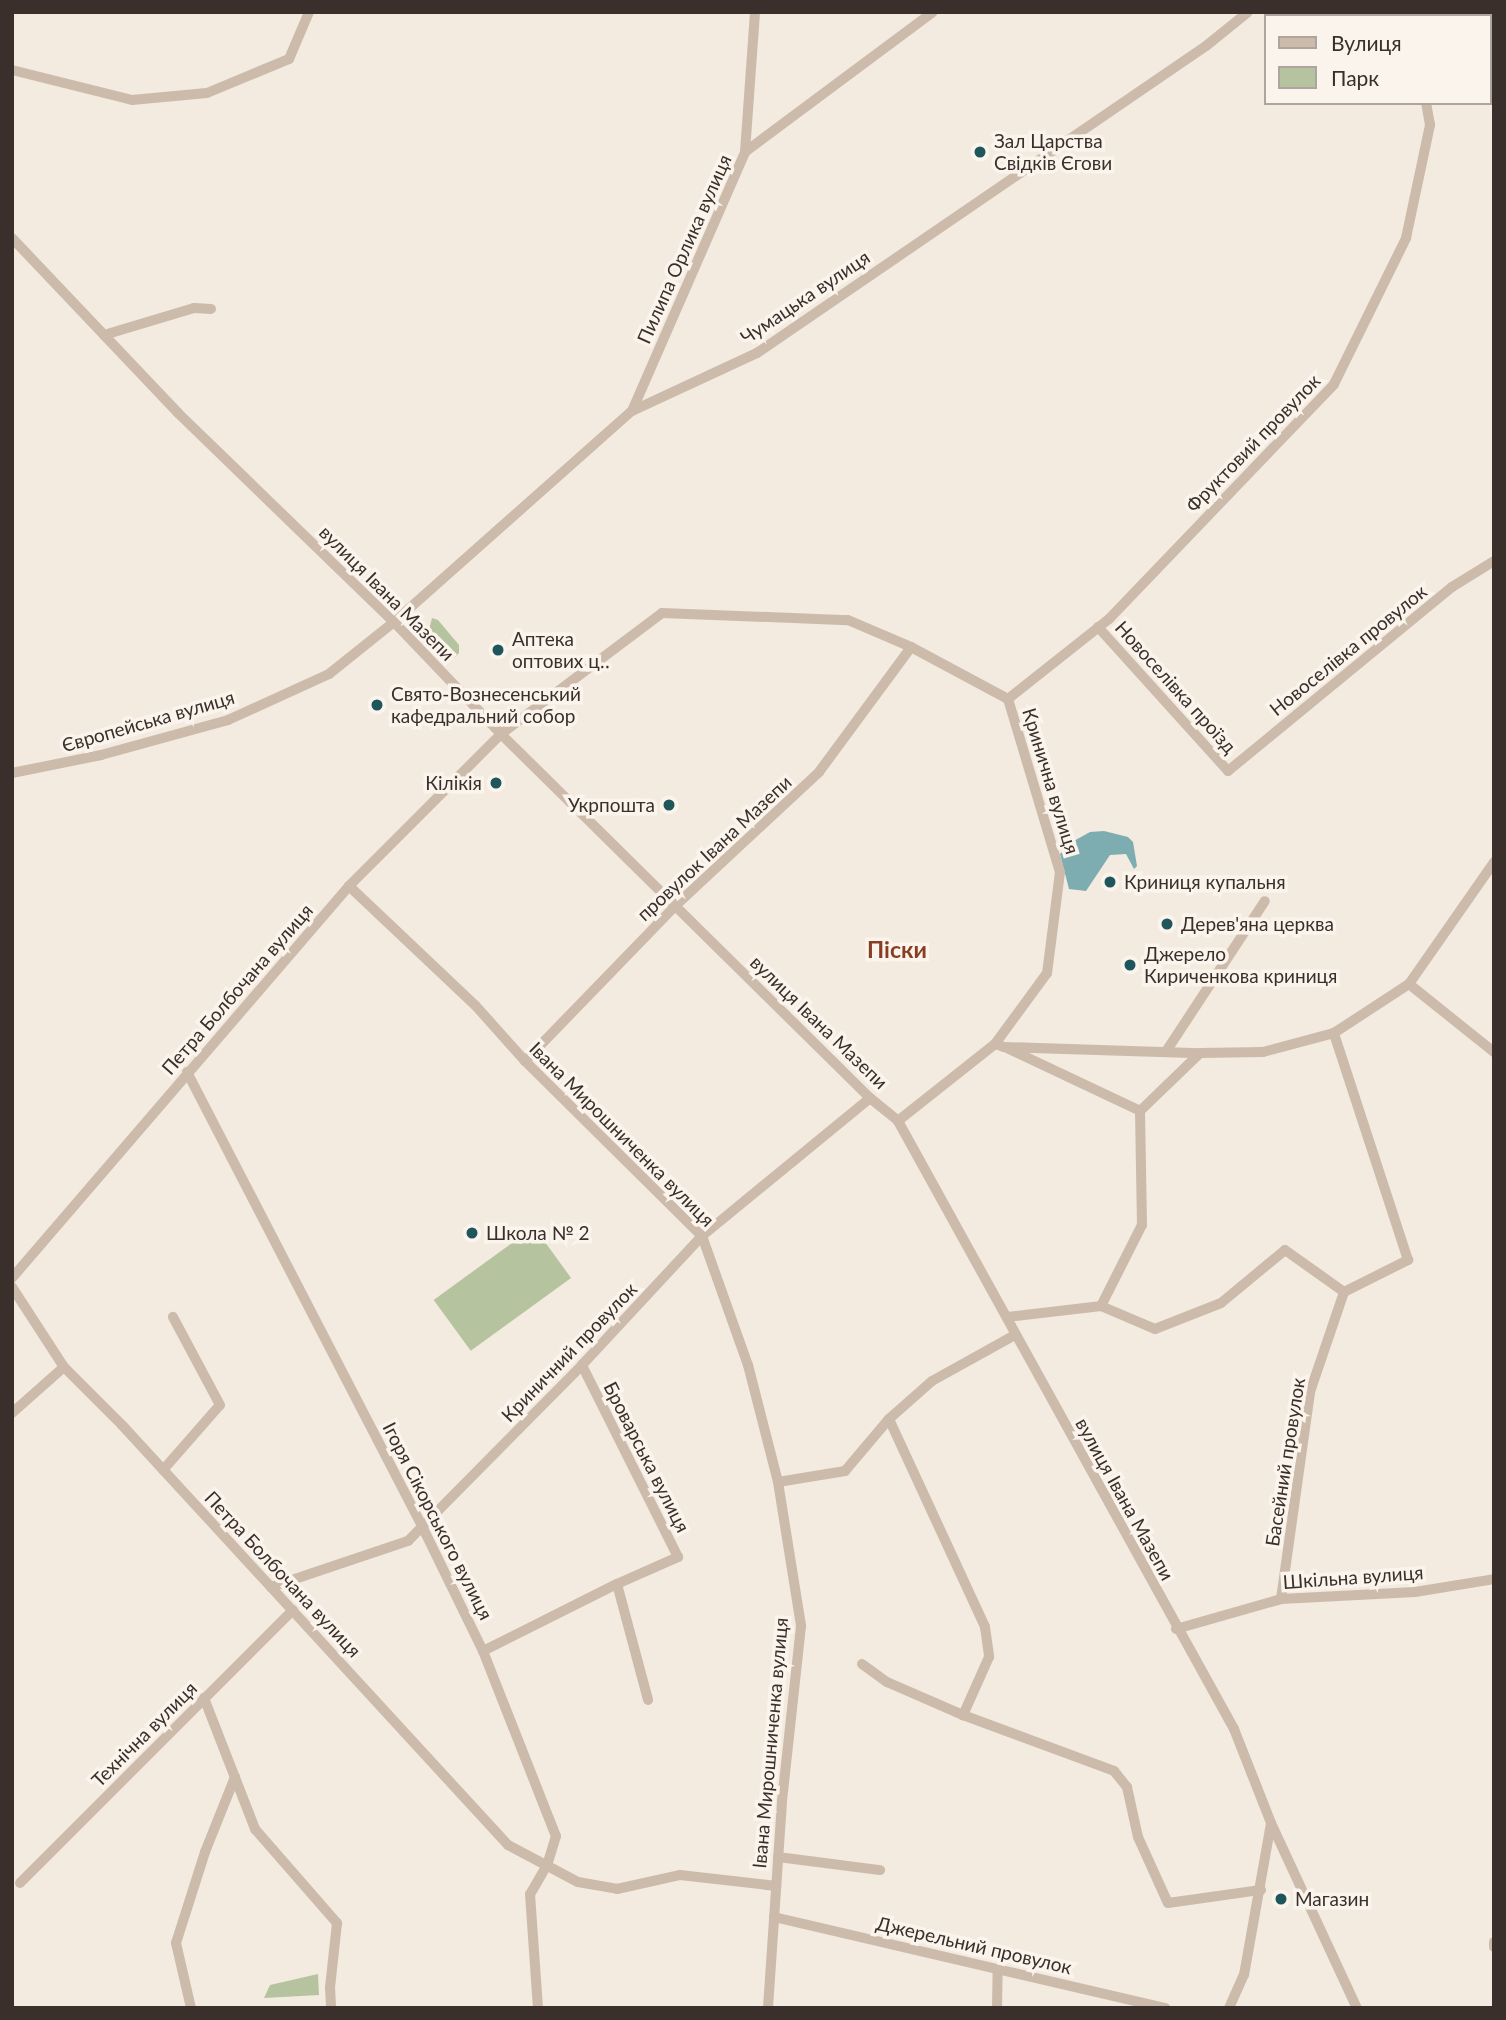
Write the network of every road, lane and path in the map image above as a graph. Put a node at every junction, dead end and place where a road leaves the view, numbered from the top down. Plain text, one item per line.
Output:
1 (309, 12) edge
2 (755, 12) edge
3 (933, 12) edge
4 (1248, 12) edge
5 (12, 70) edge
6 (1426, 105) edge
7 (745, 152) junction
8 (12, 238) edge
9 (211, 309) dead end
10 (104, 335) junction
11 (632, 411) junction
12 (1494, 561) edge
13 (394, 622) junction
14 (1098, 627) junction
15 (911, 647) junction
16 (1007, 699) junction
17 (501, 734) junction
18 (1228, 771) joint
19 (12, 773) edge
20 (1494, 862) edge
21 (349, 886) junction
22 (1265, 901) dead end
23 (675, 906) junction
24 (1409, 984) junction
25 (1334, 1033) junction
26 (999, 1045) junction
27 (1167, 1050) junction
28 (1494, 1052) edge
29 (1200, 1053) junction
30 (525, 1061) junction
31 (187, 1072) junction
32 (870, 1098) junction
33 (1140, 1111) junction
34 (898, 1121) junction
35 (702, 1236) junction
36 (12, 1278) edge
37 (12, 1287) edge
38 (1344, 1292) junction
39 (1101, 1306) junction
40 (173, 1317) dead end
41 (1007, 1317) junction
42 (1015, 1335) junction
43 (582, 1365) junction
44 (64, 1367) junction
45 (12, 1413) edge
46 (889, 1419) junction
47 (163, 1470) junction
48 (778, 1482) junction
49 (422, 1526) junction
50 (1494, 1579) edge
51 (617, 1584) junction
52 (271, 1587) junction
53 (1281, 1599) junction
54 (293, 1610) junction
55 (1176, 1629) junction
56 (483, 1651) junction
57 (862, 1664) dead end
58 (204, 1698) junction
59 (648, 1700) dead end
60 (963, 1715) junction
61 (235, 1777) junction
62 (1271, 1823) junction
63 (778, 1857) junction
64 (547, 1866) junction
65 (880, 1870) dead end
66 (20, 1883) dead end
67 (776, 1886) junction
68 (1261, 1890) junction
69 (774, 1917) junction
70 (998, 1969) junction
71 (191, 2008) edge
72 (331, 2008) edge
73 (538, 2008) edge
74 (768, 2008) edge
75 (997, 2008) edge
76 (1166, 2008) edge
77 (1229, 2008) edge
78 (1357, 2008) edge

1 - 5 street
2 - 7 street, Пилипа Орлика вулиця
3 - 7 street
4 - 11 street, Чумацька вулиця
6 - 14 street, Фруктовий провулок
7 - 11 street, Пилипа Орлика вулиця
8 - 10 street, вулиця Івана Мазепи
9 - 10 street
10 - 13 street, вулиця Івана Мазепи
11 - 13 street, Чумацька вулиця
12 - 18 street, Новоселівка провулок
13 - 17 street, вулиця Івана Мазепи
13 - 19 street, Європейська вулиця
14 - 16 street, Фруктовий провулок
14 - 18 street, Новоселівка проїзд
15 - 16 street, Кринична вулиця
15 - 17 street, Кринична вулиця
15 - 23 street, провулок Івана Мазепи
16 - 26 street, Кринична вулиця
17 - 21 street, Петра Болбочана вулиця
17 - 23 street, вулиця Івана Мазепи
20 - 24 street
21 - 30 street, Івана Мирошниченка вулиця
21 - 31 street, Петра Болбочана вулиця
22 - 27 street
23 - 30 street, провулок Івана Мазепи
23 - 32 street, вулиця Івана Мазепи
24 - 25 street
24 - 28 street
25 - 29 street
25 - 38 street
26 - 27 street
26 - 33 street
26 - 34 street, Кринична вулиця
27 - 29 street
29 - 33 street
30 - 35 street, Івана Мирошниченка вулиця
31 - 36 street, Петра Болбочана вулиця
31 - 49 street, Ігоря Сікорського вулиця
32 - 34 street, вулиця Івана Мазепи
32 - 35 street, Криничний провулок
33 - 39 street
34 - 41 street, вулиця Івана Мазепи
35 - 43 street, Криничний провулок
35 - 48 street, Івана Мирошниченка вулиця
37 - 44 street, Петра Болбочана вулиця
38 - 39 street
38 - 53 street, Басейний провулок
39 - 41 street
40 - 47 street
41 - 42 street, вулиця Івана Мазепи
42 - 46 street
42 - 55 street, вулиця Івана Мазепи
43 - 49 street, Криничний провулок
43 - 51 street, Броварська вулиця
44 - 45 street
44 - 47 street, Петра Болбочана вулиця
46 - 48 street
46 - 60 street
47 - 52 street, Петра Болбочана вулиця
48 - 63 street, Івана Мирошниченка вулиця
49 - 52 street, Криничний провулок
49 - 56 street, Ігоря Сікорського вулиця
50 - 53 street, Шкільна вулиця
51 - 56 street, Броварська вулиця
51 - 59 street
52 - 54 street, Петра Болбочана вулиця
53 - 55 street, Шкільна вулиця
54 - 58 street, Технічна вулиця
54 - 64 street, Петра Болбочана вулиця
55 - 62 street, вулиця Івана Мазепи
56 - 64 street, Ігоря Сікорського вулиця
57 - 60 street
58 - 61 street
58 - 66 street, Технічна вулиця
60 - 68 street
61 - 71 street
61 - 72 street
62 - 68 street
62 - 78 street, вулиця Івана Мазепи
63 - 65 street
63 - 67 street, Івана Мирошниченка вулиця
64 - 67 street, Петра Болбочана вулиця
64 - 73 street, Ігоря Сікорського вулиця
67 - 69 street, Івана Мирошниченка вулиця
68 - 77 street
69 - 70 street, Джерельний провулок
69 - 74 street, Івана Мирошниченка вулиця
70 - 75 street
70 - 76 street, Джерельний провулок

